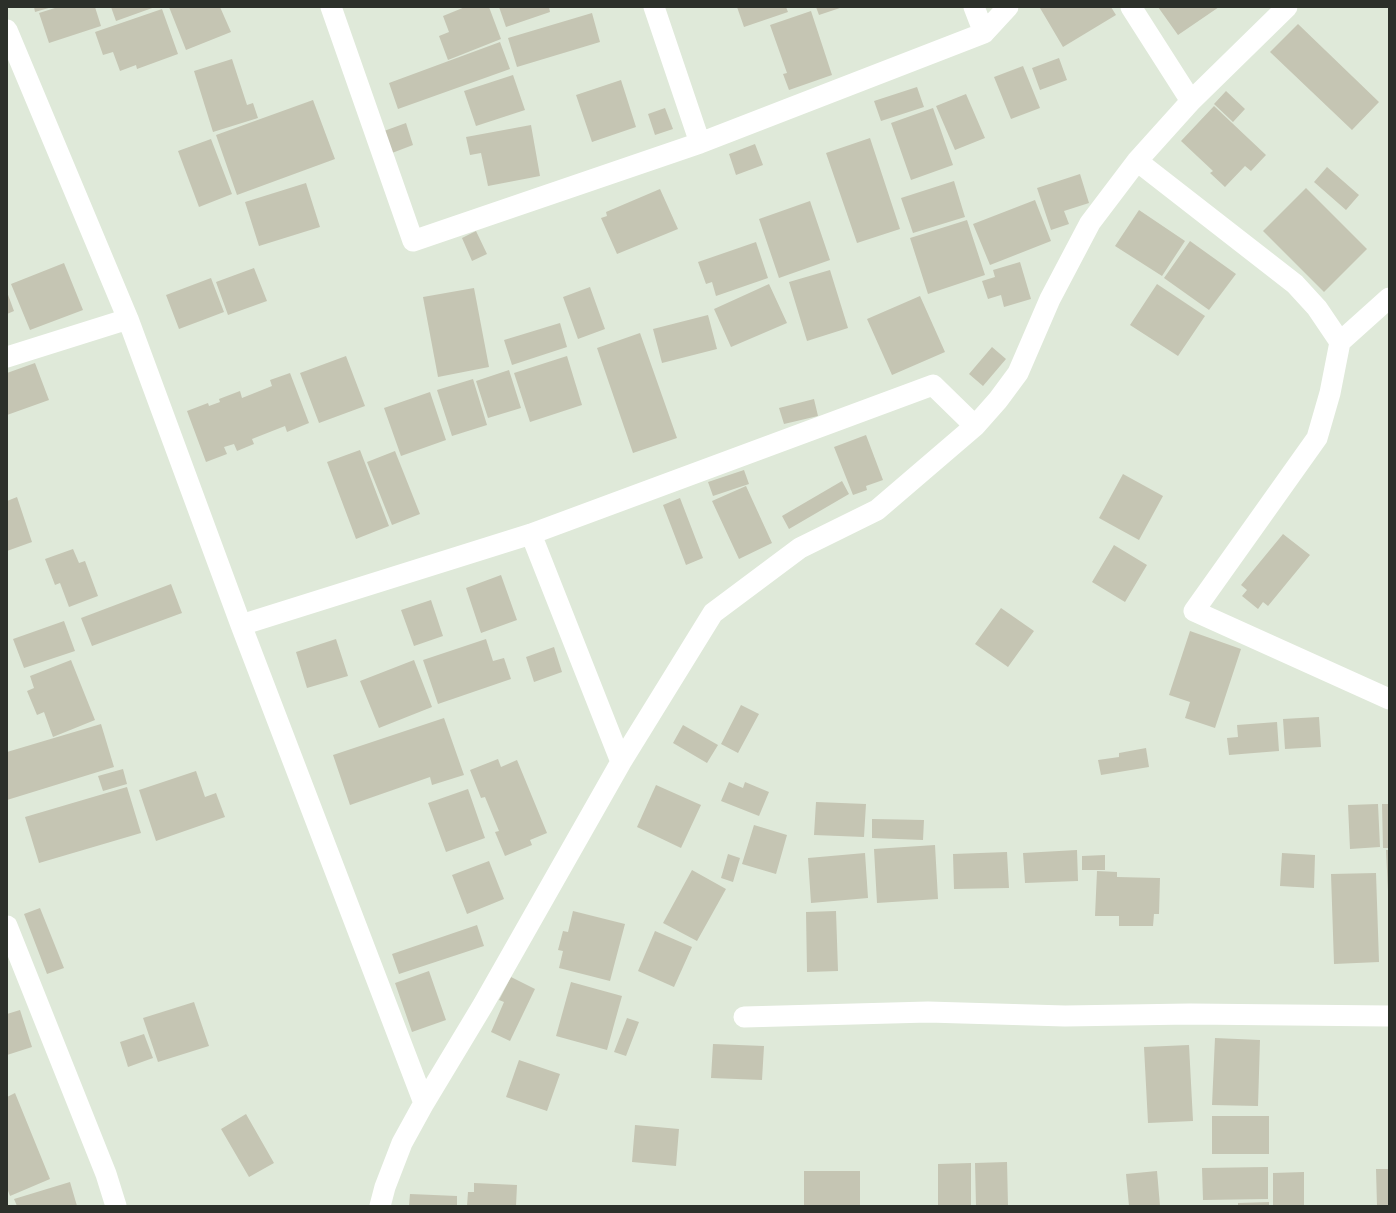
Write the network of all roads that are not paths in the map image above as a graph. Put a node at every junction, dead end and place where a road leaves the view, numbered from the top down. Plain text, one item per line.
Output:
1 (332, 7) edge
2 (654, 7) edge
3 (974, 7) edge
4 (1008, 7) edge
5 (1131, 7) edge
6 (1288, 7) edge
7 (7, 30) edge
8 (984, 33) junction
9 (1191, 101) junction
10 (700, 143) junction
11 (1137, 161) junction
12 (1389, 298) edge
13 (128, 319) junction
14 (1340, 342) junction
15 (7, 357) edge
16 (975, 426) junction
17 (531, 534) junction
18 (241, 625) junction
19 (1389, 699) edge
20 (621, 762) junction
21 (7, 926) edge
22 (1389, 1016) edge
23 (744, 1017) dead end
24 (424, 1103) junction
25 (116, 1206) edge
26 (380, 1206) edge

1 - 10 street
2 - 10 street
3 - 8 street
4 - 8 street
5 - 9 street
6 - 9 street
7 - 13 street
8 - 10 street
9 - 11 street
11 - 14 street
11 - 16 street
12 - 14 street
13 - 15 street
13 - 18 street
14 - 19 street
16 - 17 street
16 - 20 street
17 - 18 street
17 - 20 street
18 - 24 street
20 - 24 street
21 - 25 street
22 - 23 street
24 - 26 street

